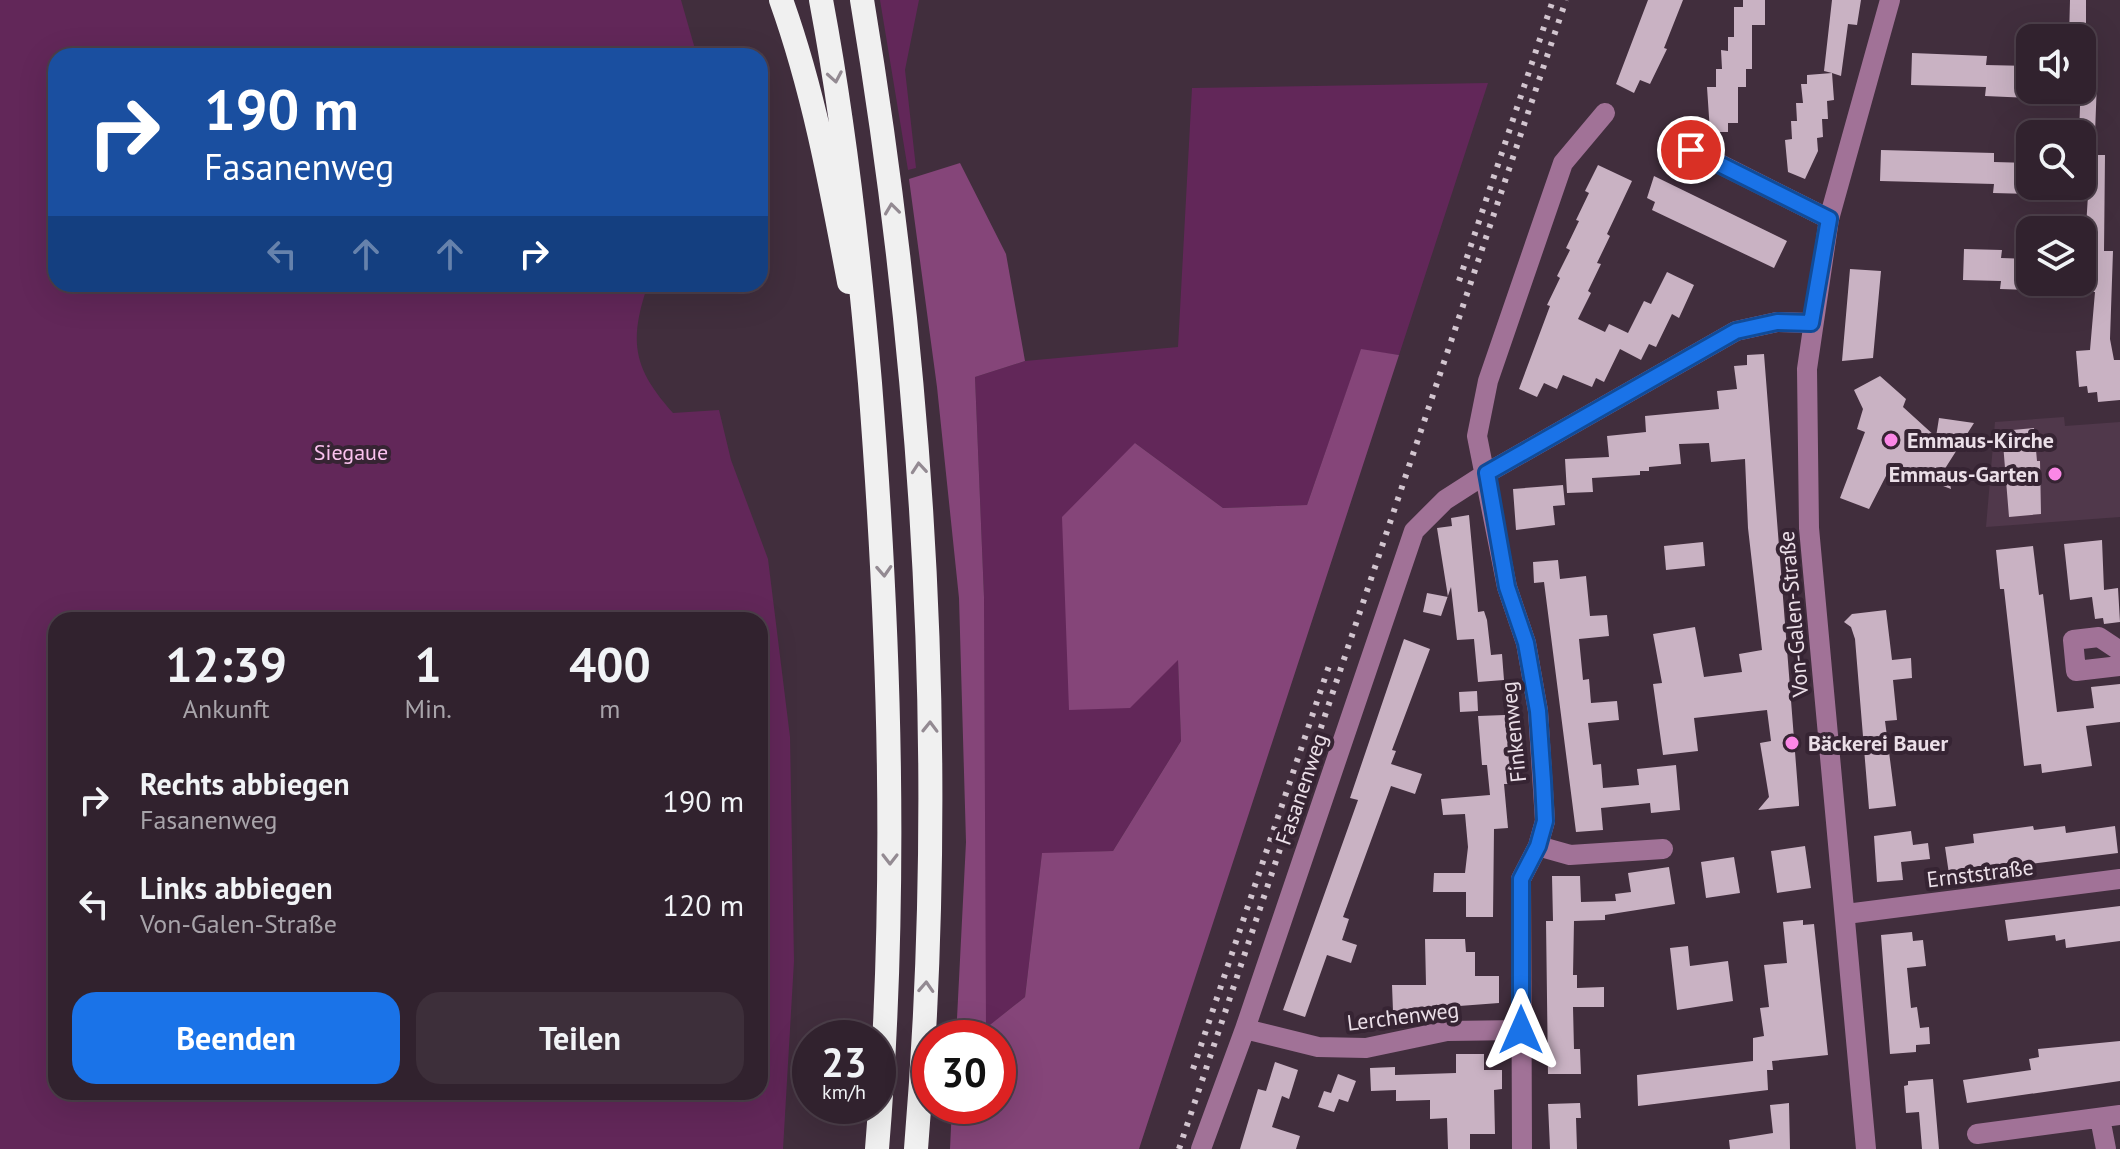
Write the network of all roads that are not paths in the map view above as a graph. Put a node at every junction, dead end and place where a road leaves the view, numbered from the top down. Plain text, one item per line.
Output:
1 (781, 0) edge
2 (821, 0) edge
3 (862, 0) edge
4 (1890, 0) edge
5 (1605, 113) dead end
6 (1670, 139) dead end
7 (1829, 219) junction
8 (1811, 323) junction
9 (869, 382) junction
10 (1487, 473) junction
11 (2120, 651) edge
12 (2120, 666) edge
13 (1538, 846) junction
14 (1663, 849) dead end
15 (2120, 879) edge
16 (1846, 914) junction
17 (1245, 1029) junction
18 (1521, 1030) junction
19 (2110, 1116) edge
20 (1977, 1134) dead end
21 (877, 1149) edge
22 (916, 1149) edge
23 (1201, 1149) edge
24 (1522, 1149) edge
25 (1866, 1149) edge
26 (2106, 1149) edge

1 - 9 highway
2 -> 9 highway
22 -> 3 highway
4 - 7 street, Von-Galen-Straße
5 - 10 street
6 - 7 street
7 - 8 street, Von-Galen-Straße
8 - 10 street, Fasanenweg
8 - 16 street, Von-Galen-Straße
9 -> 21 highway
10 - 13 street, Finkenweg
10 - 17 street, Fasanenweg
11 - 12 street
13 - 14 street
13 - 18 street, Finkenweg
15 - 16 street, Ernststraße
16 - 25 street, Von-Galen-Straße
17 - 18 street, Lerchenweg
17 - 23 street, Fasanenweg
18 - 24 street, Finkenweg
19 - 20 street
19 - 26 street

